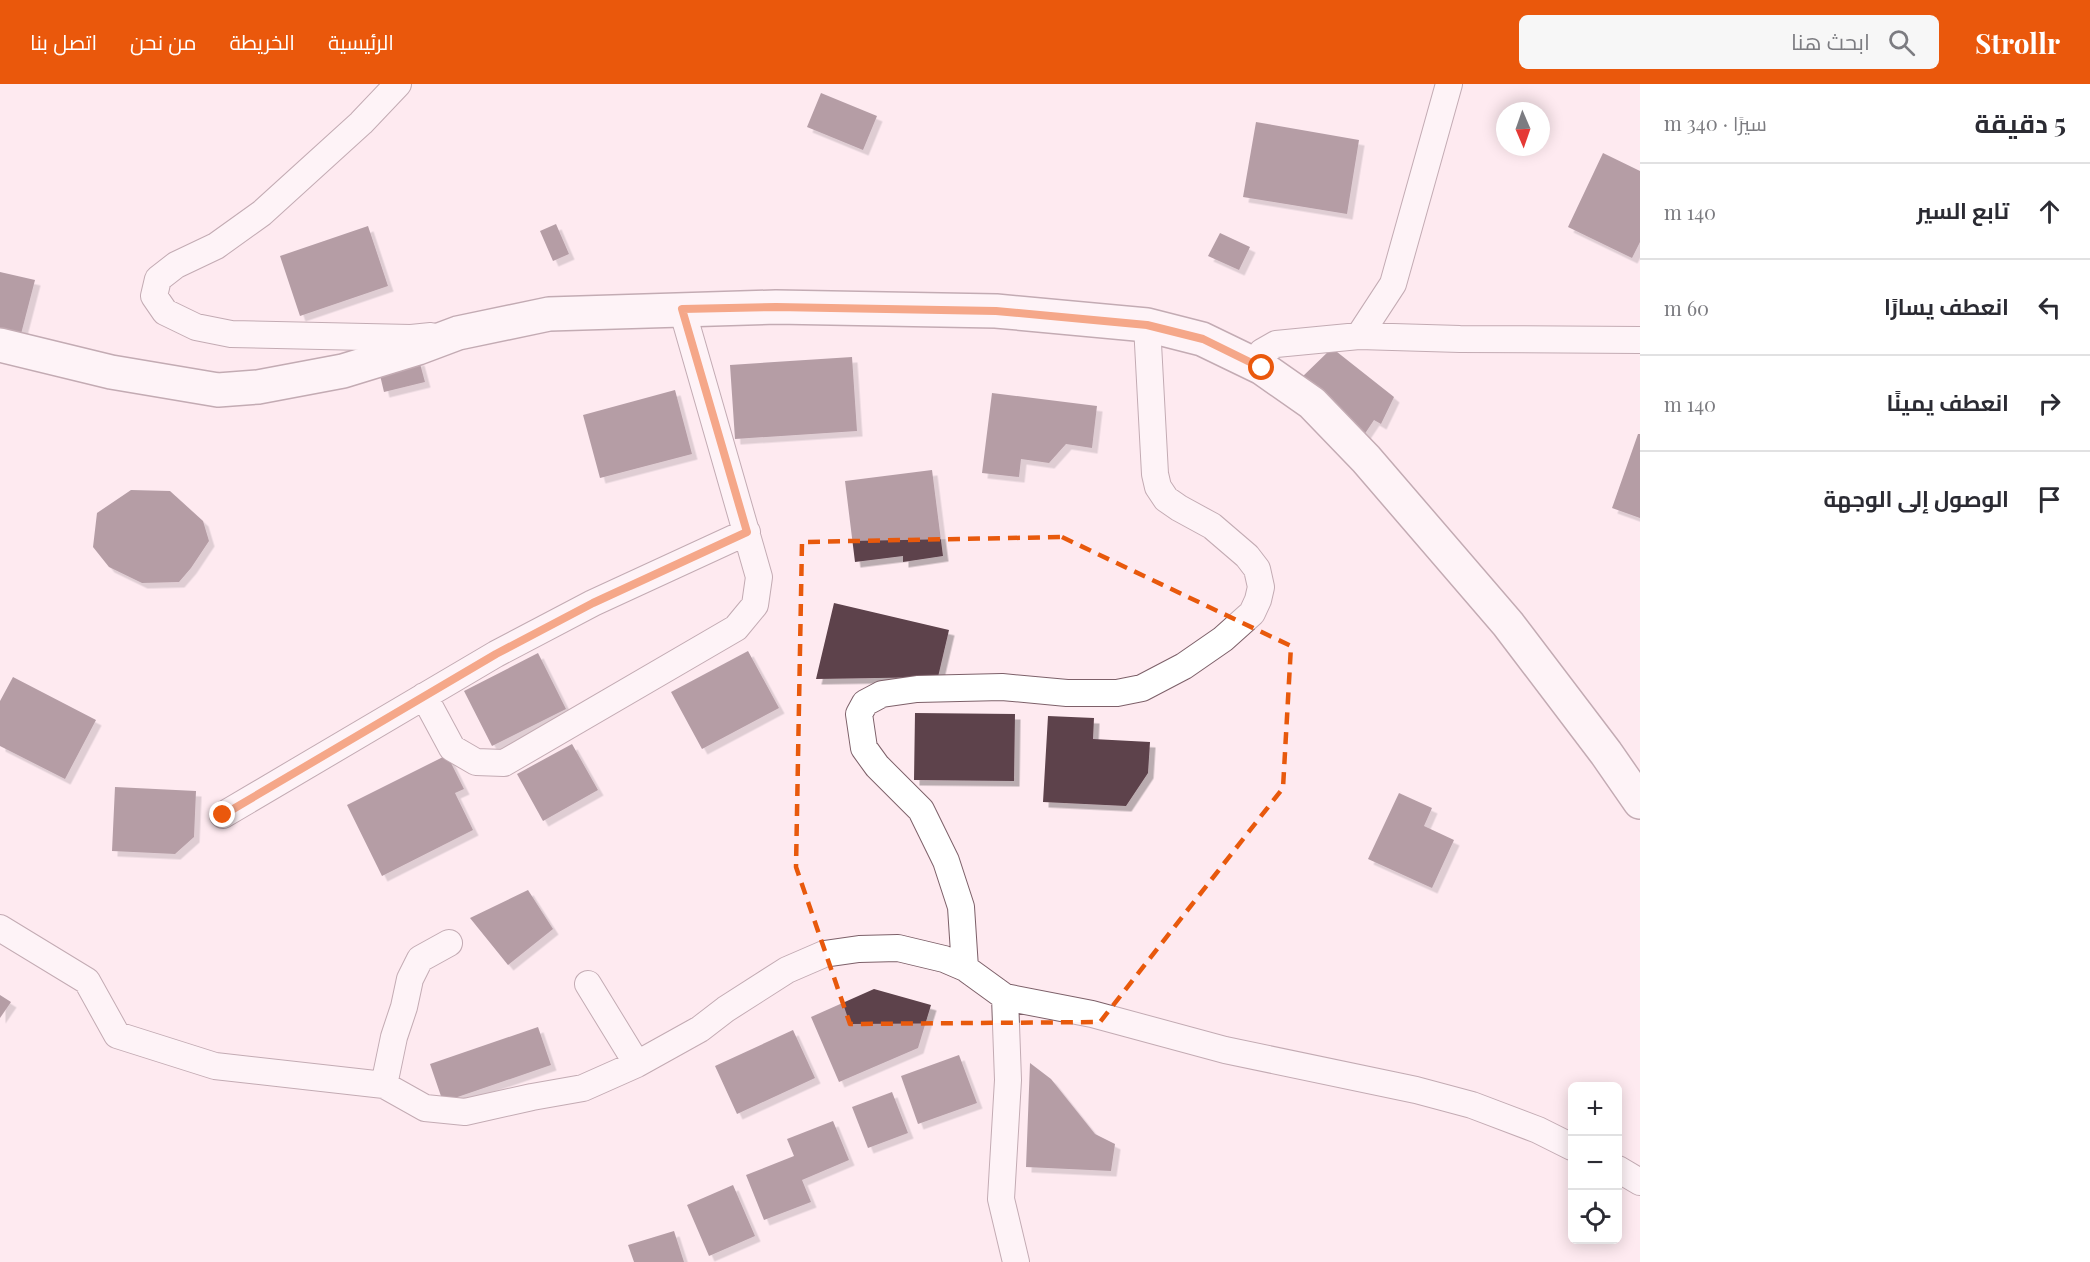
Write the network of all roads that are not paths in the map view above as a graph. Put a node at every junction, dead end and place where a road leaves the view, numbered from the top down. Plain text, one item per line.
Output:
1 (398, 84) edge
2 (1449, 84) edge
3 (682, 309) junction
4 (1147, 325) junction
5 (458, 333) junction
6 (1359, 336) junction
7 (1640, 340) edge
8 (0, 345) edge
9 (1262, 368) junction
10 (747, 532) junction
11 (424, 696) junction
12 (1640, 802) edge
13 (223, 815) dead end
14 (0, 928) edge
15 (449, 943) dead end
16 (965, 968) junction
17 (588, 984) dead end
18 (1005, 997) junction
19 (637, 1064) junction
20 (384, 1085) junction
21 (1568, 1145) edge
22 (1622, 1172) edge
23 (1640, 1182) edge
24 (1016, 1262) edge

1 - 5 street
2 - 6 street
3 - 4 main road
3 - 5 main road
3 - 10 street
4 - 9 main road
4 - 16 street
5 - 8 main road
6 - 7 street
6 - 9 street
9 - 12 main road
10 - 11 street
10 - 11 street
11 - 13 street
14 - 20 street
15 - 20 street
16 - 18 street
16 - 19 street
17 - 19 street
18 - 21 street
18 - 24 street
19 - 20 street
22 - 23 street

